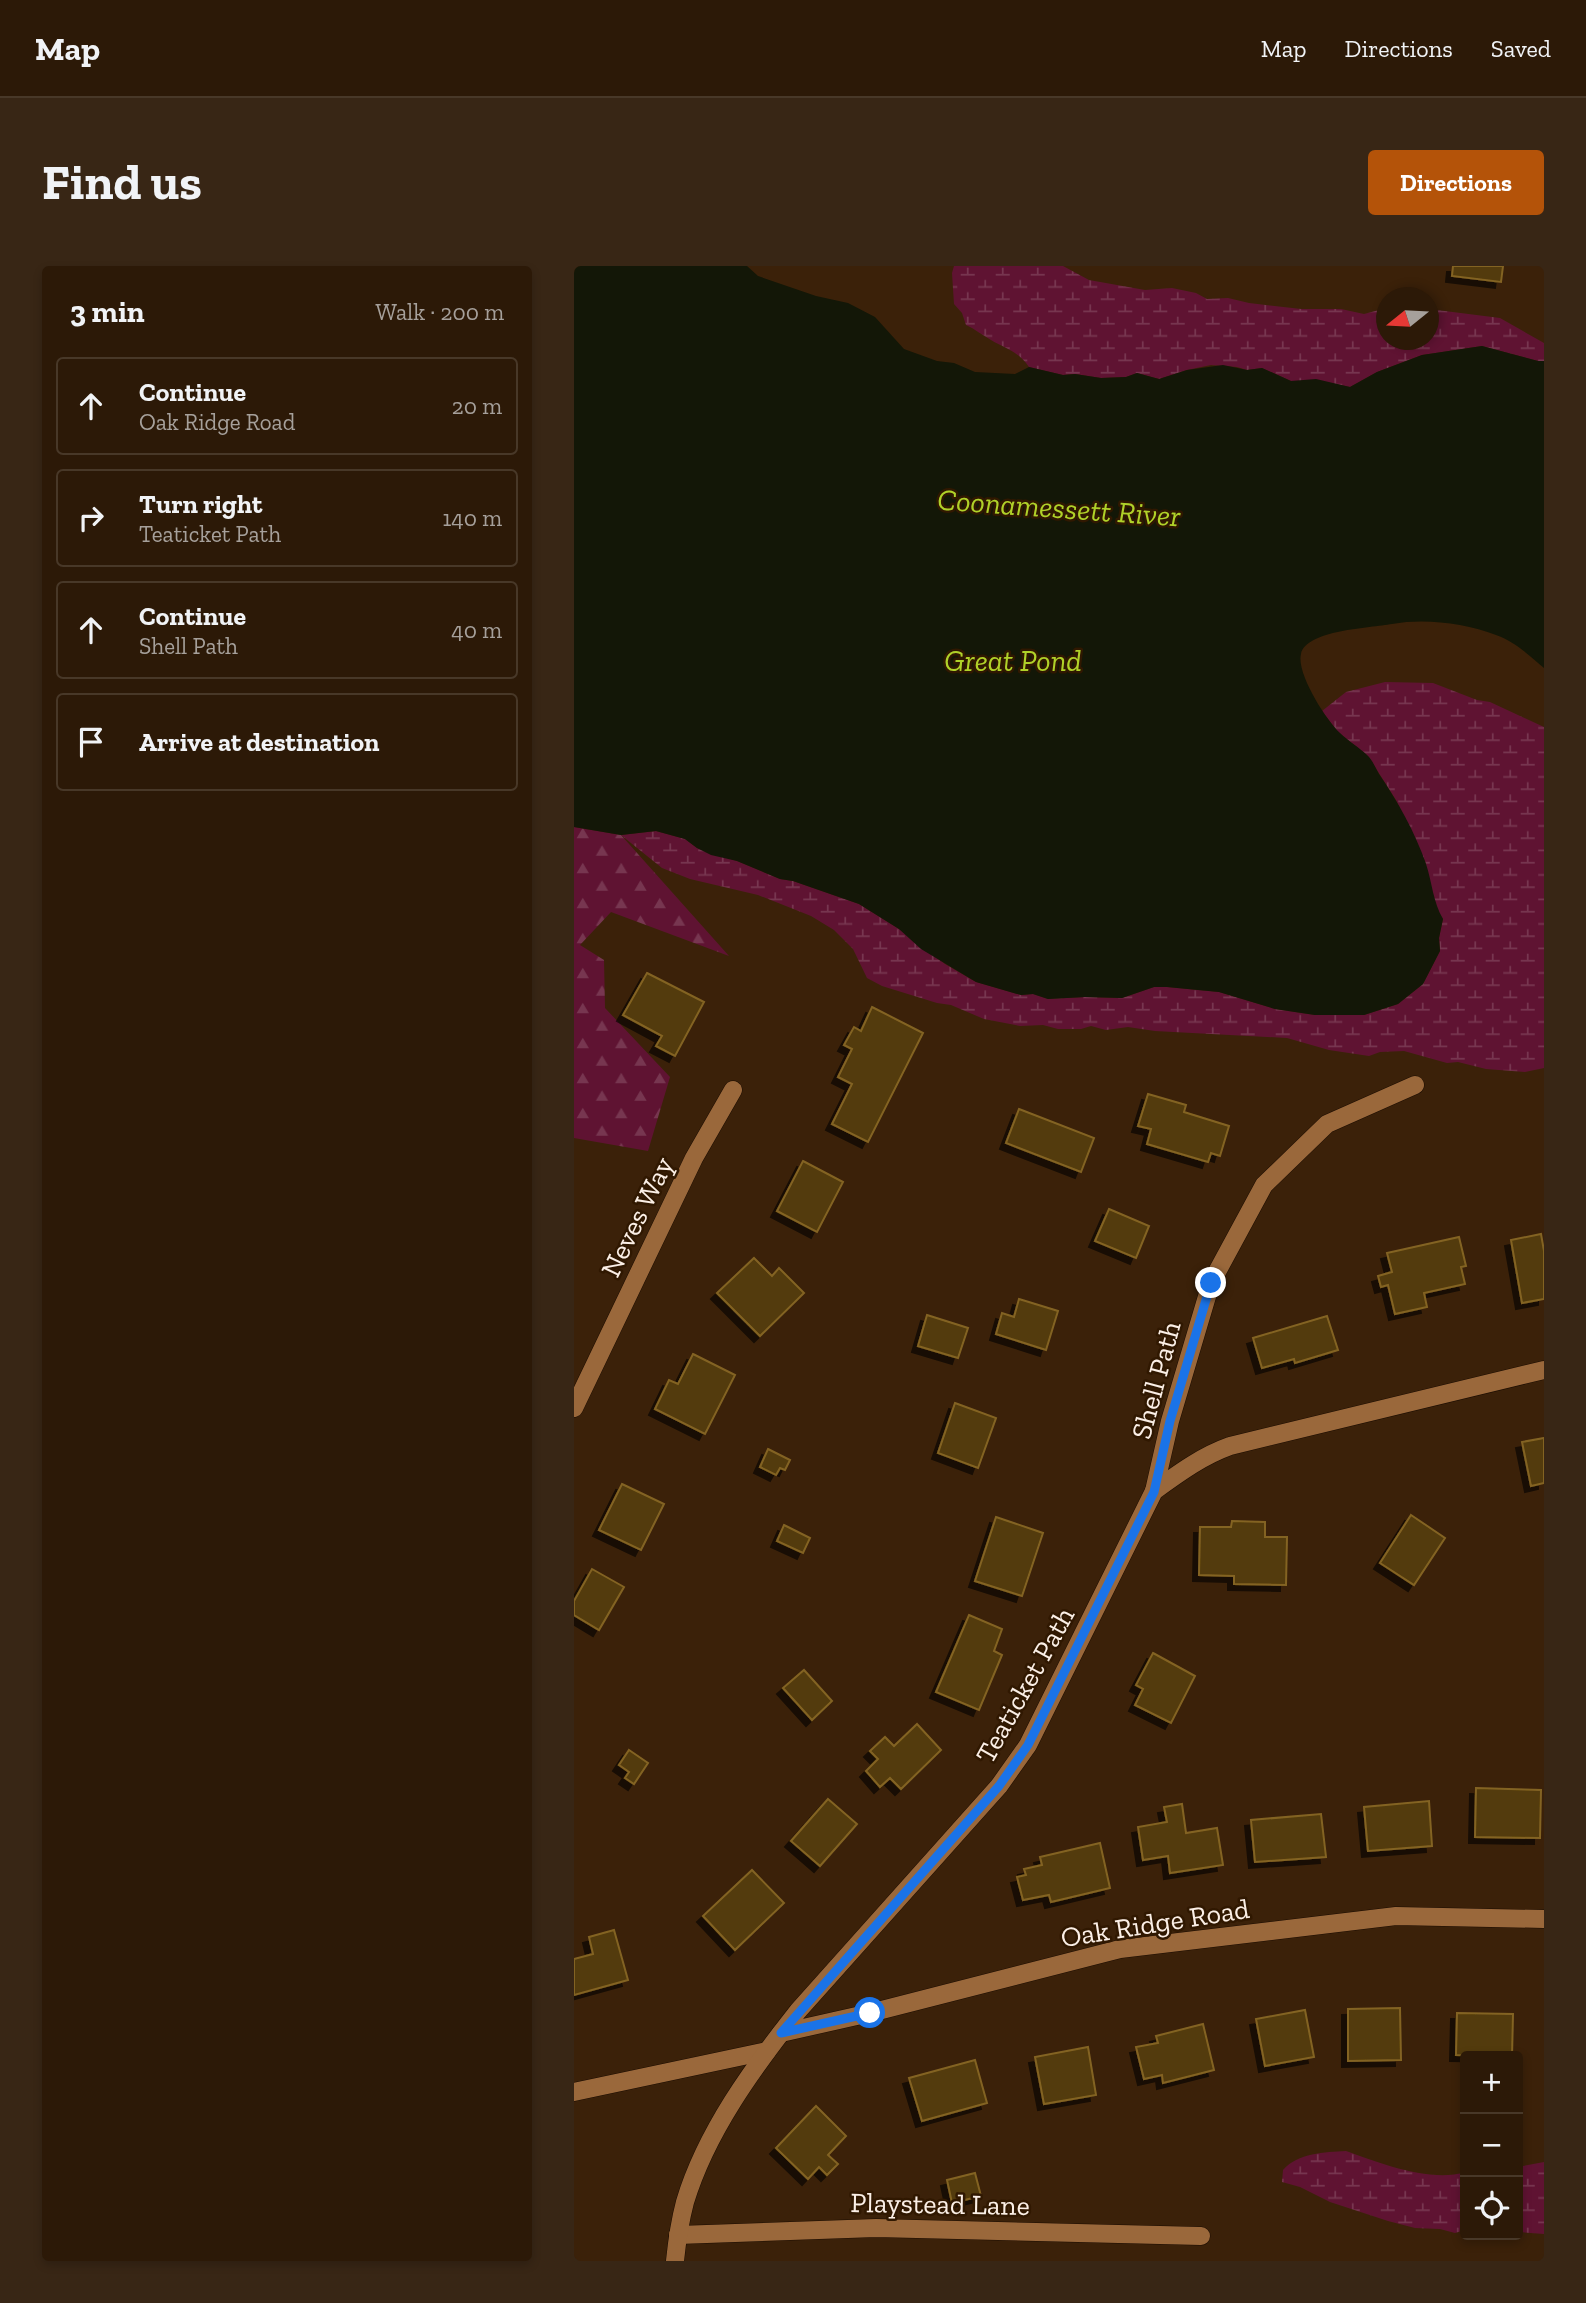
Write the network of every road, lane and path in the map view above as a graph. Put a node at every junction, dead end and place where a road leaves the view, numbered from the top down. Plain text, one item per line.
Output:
1 (1415, 1085) dead end
2 (733, 1090) dead end
3 (1544, 1370) edge
4 (574, 1408) edge
5 (1154, 1492) junction
6 (1544, 1919) edge
7 (781, 2033) junction
8 (767, 2052) junction
9 (574, 2092) edge
10 (678, 2235) junction
11 (1200, 2236) dead end
12 (675, 2261) edge

1 - 5 street, Shell Path
2 - 4 street, Neves Way
3 - 5 street, Teaticket Path
5 - 7 street, Teaticket Path
6 - 7 street, Oak Ridge Road
7 - 8 street, Teaticket Path
8 - 9 street
8 - 10 street, Teaticket Path
10 - 11 street, Playstead Lane
10 - 12 street, Teaticket Path

